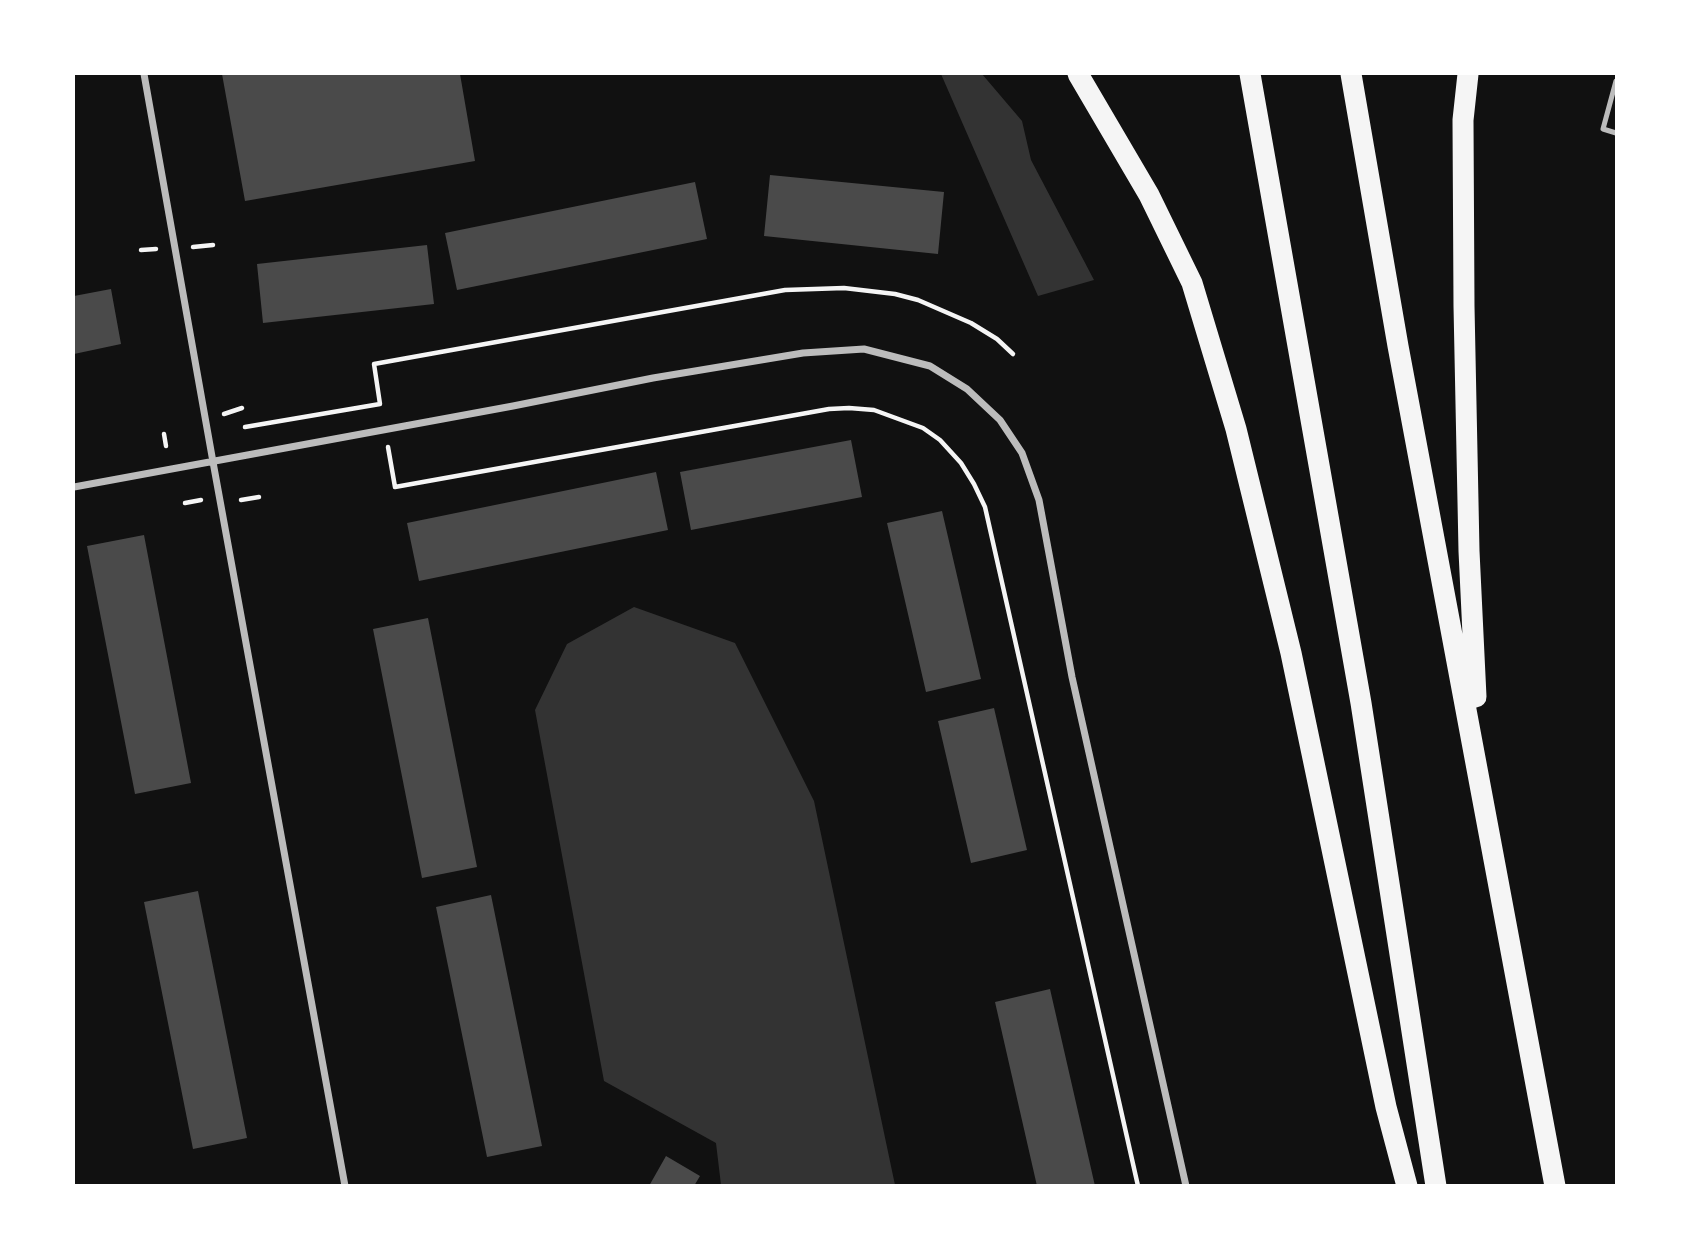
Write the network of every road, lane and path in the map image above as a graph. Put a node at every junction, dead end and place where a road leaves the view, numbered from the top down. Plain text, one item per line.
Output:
1 (144, 74) edge
2 (1078, 74) edge
3 (1251, 74) edge
4 (1352, 74) edge
5 (1468, 74) edge
6 (1616, 81) edge
7 (1616, 133) edge
8 (1013, 354) dead end
9 (242, 408) dead end
10 (225, 414) dead end
11 (244, 427) dead end
12 (164, 434) dead end
13 (166, 446) dead end
14 (388, 447) dead end
15 (213, 462) junction
16 (74, 487) edge
17 (259, 497) dead end
18 (202, 500) dead end
19 (241, 500) dead end
20 (185, 503) dead end
21 (1480, 776) junction
22 (345, 1185) edge
23 (1138, 1185) edge
24 (1186, 1185) edge
25 (1407, 1185) edge
26 (1436, 1185) edge
27 (1555, 1185) edge

1 - 15 street
2 - 25 highway
3 - 26 highway
4 - 21 highway
5 - 21 highway
6 - 7 lane
8 - 11 path
9 - 10 path
12 - 13 path
14 - 23 path
15 - 16 street
15 - 22 street
15 - 24 street
17 - 19 path
18 - 20 path
21 - 27 highway

